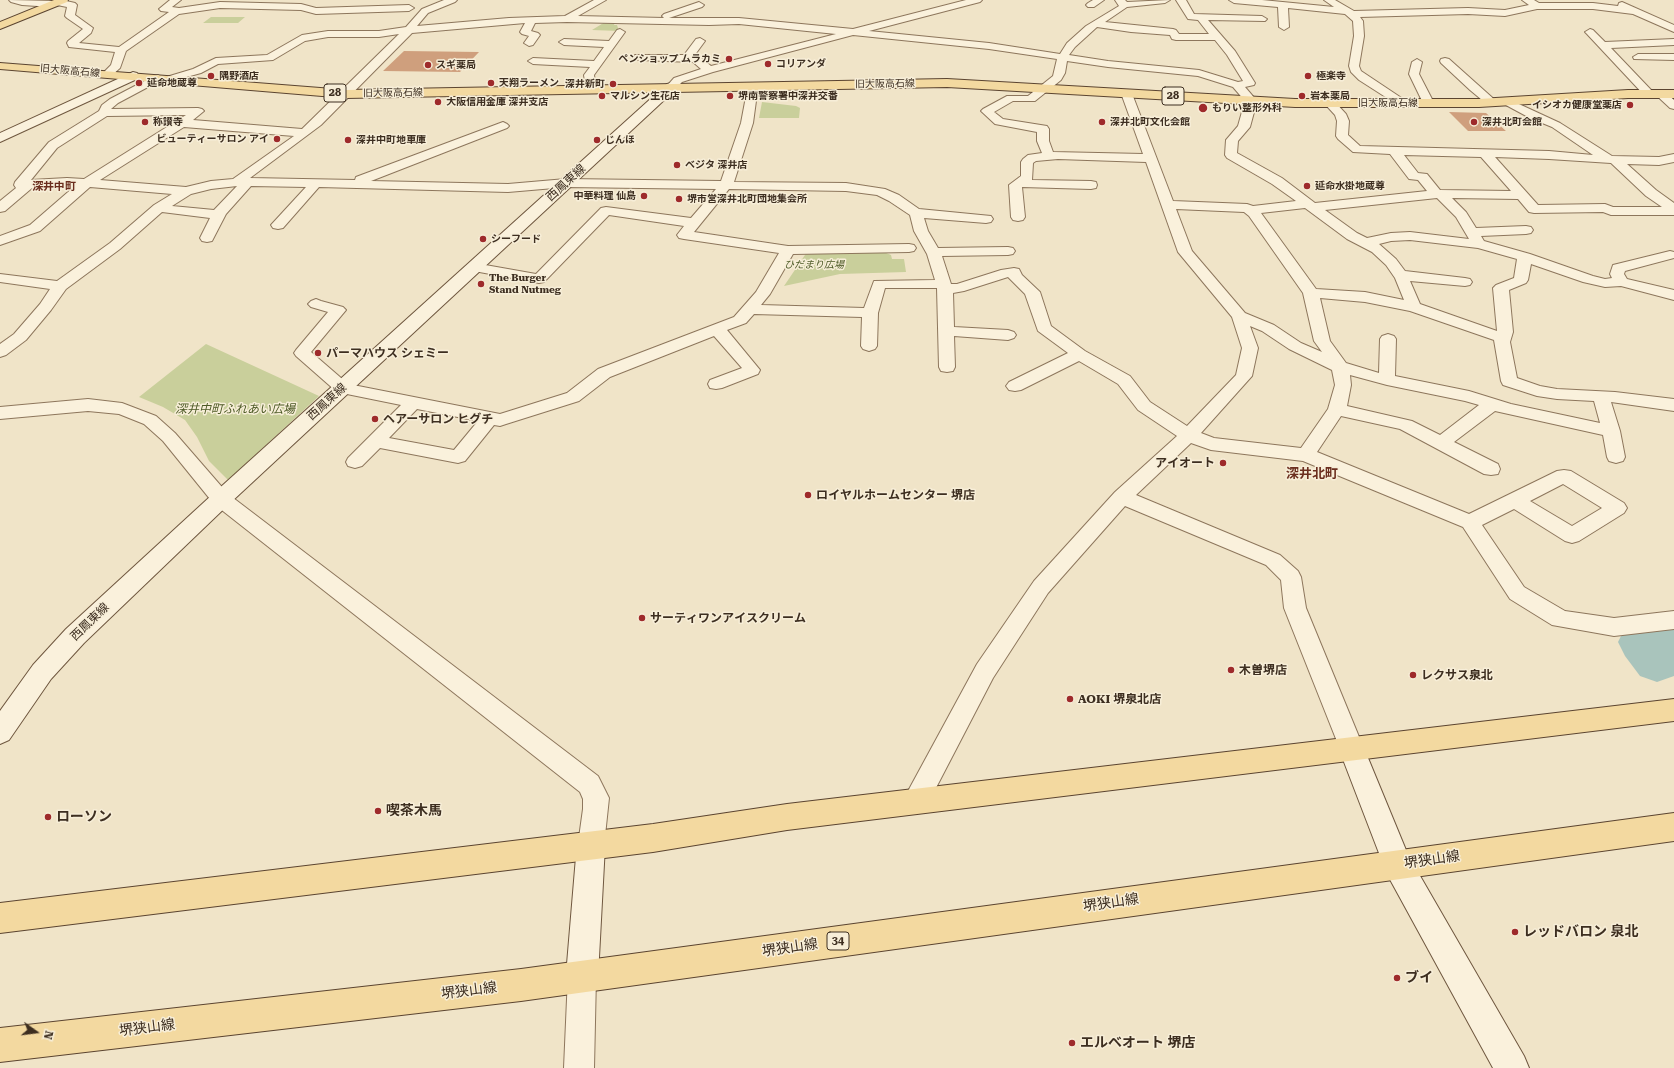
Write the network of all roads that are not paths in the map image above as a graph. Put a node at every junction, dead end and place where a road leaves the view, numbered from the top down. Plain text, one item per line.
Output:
1 (14, 0) edge
2 (176, 0) edge
3 (452, 0) edge
4 (579, 0) edge
5 (601, 0) edge
6 (977, 0) edge
7 (1165, 0) edge
8 (1181, 0) edge
9 (1226, 0) edge
10 (1234, 0) edge
11 (1329, 0) edge
12 (1453, 0) edge
13 (1527, 0) edge
14 (1612, 0) edge
15 (58, 2) edge
16 (1122, 2) edge
17 (1264, 2) edge
18 (263, 3) edge
19 (410, 4) edge
20 (700, 5) dead end
21 (1283, 5) junction
22 (1537, 6) junction
23 (375, 9) junction
24 (581, 10) junction
25 (177, 11) junction
26 (1468, 11) junction
27 (1635, 11) junction
28 (1351, 14) junction
29 (250, 16) dead end
30 (799, 16) dead end
31 (418, 18) junction
32 (1200, 18) junction
33 (1238, 18) junction
34 (568, 19) junction
35 (1262, 19) dead end
36 (656, 20) junction
37 (531, 21) junction
38 (1422, 22) dead end
39 (1095, 24) junction
40 (0, 26) edge
41 (790, 26) junction
42 (1284, 27) dead end
43 (1674, 29) edge
44 (409, 30) junction
45 (620, 32) dead end
46 (1590, 32) dead end
47 (854, 33) junction
48 (341, 34) junction
49 (1217, 37) junction
50 (700, 41) dead end
51 (564, 42) dead end
52 (1674, 42) edge
53 (529, 43) dead end
54 (611, 44) junction
55 (1602, 45) junction
56 (121, 50) junction
57 (1063, 56) junction
58 (639, 57) dead end
59 (1674, 57) edge
60 (1614, 58) junction
61 (687, 59) junction
62 (533, 61) dead end
63 (1445, 61) dead end
64 (1417, 62) dead end
65 (596, 64) junction
66 (0, 66) edge
67 (709, 70) junction
68 (107, 74) junction
69 (133, 76) junction
70 (163, 79) junction
71 (1237, 85) junction
72 (754, 86) junction
73 (671, 87) junction
74 (591, 88) junction
75 (1044, 88) junction
76 (1127, 93) junction
77 (346, 94) junction
78 (1655, 94) junction
79 (1674, 94) edge
80 (1251, 101) junction
81 (1508, 102) junction
82 (1330, 103) junction
83 (1402, 103) junction
84 (1428, 103) junction
85 (1492, 103) junction
86 (1674, 106) edge
87 (104, 113) junction
88 (182, 123) junction
89 (503, 126) dead end
90 (305, 133) junction
91 (0, 138) edge
92 (1394, 151) junction
93 (1484, 153) junction
94 (1049, 156) junction
95 (1150, 158) junction
96 (1674, 158) edge
97 (1612, 160) junction
98 (242, 182) junction
99 (88, 183) junction
100 (316, 183) junction
101 (566, 183) junction
102 (1019, 183) junction
103 (29, 184) junction
104 (351, 184) junction
105 (726, 185) junction
106 (1091, 185) dead end
107 (186, 191) junction
108 (1439, 194) junction
109 (1521, 195) junction
110 (1168, 205) junction
111 (1309, 205) junction
112 (0, 208) edge
113 (159, 208) junction
114 (1250, 210) junction
115 (1674, 210) edge
116 (916, 213) junction
117 (218, 215) junction
118 (1018, 217) dead end
119 (986, 219) dead end
120 (694, 223) junction
121 (278, 225) dead end
122 (1526, 230) dead end
123 (207, 238) dead end
124 (1476, 238) junction
125 (0, 241) edge
126 (1366, 243) junction
127 (910, 248) dead end
128 (788, 250) junction
129 (1008, 251) dead end
130 (933, 252) junction
131 (1670, 255) dead end
132 (1525, 257) junction
133 (474, 267) junction
134 (1400, 275) junction
135 (0, 278) edge
136 (1465, 282) dead end
137 (1622, 282) junction
138 (60, 286) junction
139 (944, 287) junction
140 (1311, 293) junction
141 (1674, 295) edge
142 (316, 304) dead end
143 (1414, 307) junction
144 (749, 309) junction
145 (870, 313) junction
146 (1239, 316) junction
147 (716, 330) junction
148 (945, 331) junction
149 (1008, 335) dead end
150 (1503, 338) junction
151 (1388, 339) dead end
152 (869, 346) dead end
153 (0, 352) edge
154 (1079, 354) junction
155 (947, 367) dead end
156 (1340, 367) junction
157 (1387, 380) junction
158 (716, 384) dead end
159 (1014, 386) dead end
160 (343, 388) junction
161 (1601, 396) junction
162 (413, 403) junction
163 (1492, 404) junction
164 (1674, 405) edge
165 (1337, 409) junction
166 (0, 413) edge
167 (490, 418) junction
168 (1611, 431) junction
169 (1189, 435) junction
170 (375, 441) junction
171 (1441, 443) junction
172 (1306, 455) junction
173 (1616, 457) dead end
174 (355, 462) dead end
175 (1491, 469) dead end
176 (1122, 497) junction
177 (221, 499) junction
178 (1515, 500) dead end
179 (1470, 522) junction
180 (1674, 620) edge
181 (1674, 710) edge
182 (0, 732) edge
183 (1352, 749) junction
184 (916, 802) junction
185 (1674, 827) edge
186 (591, 844) junction
187 (1397, 864) junction
188 (0, 918) edge
189 (582, 976) junction
190 (0, 1046) edge
191 (579, 1068) edge
192 (1512, 1068) edge

1 - 15 street
2 - 25 street
3 - 31 street
4 - 24 street
5 - 24 street
6 - 47 street
7 - 16 street
8 - 32 street
9 - 33 street
10 - 17 street
11 - 28 street
12 - 26 street
13 - 22 street
14 - 27 street
15 - 40 main road
15 - 56 street
16 - 39 street
17 - 21 street
18 - 23 street
18 - 25 street
18 - 29 street
19 - 23 street
19 - 31 street
20 - 36 street
21 - 28 street
21 - 42 street
22 - 26 street
22 - 27 street
23 - 48 street
24 - 34 street
25 - 56 street
26 - 28 street
27 - 43 street
28 - 38 street
28 - 83 street
30 - 41 street
31 - 44 street
32 - 33 street
32 - 49 street
33 - 35 street
34 - 36 street
34 - 37 street
36 - 41 street
37 - 44 street
37 - 53 street
39 - 49 street
39 - 57 street
41 - 47 street
44 - 48 street
44 - 77 street
45 - 54 street
46 - 55 street
47 - 57 street
47 - 67 street
48 - 70 street
49 - 71 street
50 - 61 street
51 - 54 street
52 - 55 street
54 - 65 street
55 - 60 street
56 - 68 street
57 - 71 street
57 - 75 street
58 - 61 street
59 - 60 street
60 - 78 street
61 - 67 street
62 - 65 street
63 - 85 street
64 - 84 street
65 - 74 street
66 - 68 main road, 旧大阪高石線 / 28
67 - 73 street
68 - 69 main road, 旧大阪高石線 / 28
69 - 70 main road, 旧大阪高石線 / 28
69 - 91 main road
70 - 77 main road, 旧大阪高石線 / 28
70 - 87 street
71 - 80 street
72 - 73 main road, 旧大阪高石線 / 28
72 - 75 main road, 旧大阪高石線 / 28
72 - 105 street
73 - 74 main road, 旧大阪高石線 / 28
73 - 101 main road, 西鳳東線
74 - 77 main road, 旧大阪高石線 / 28
75 - 76 main road, 旧大阪高石線 / 28
75 - 94 street
76 - 80 main road, 旧大阪高石線 / 28
76 - 95 street
77 - 90 street
78 - 79 main road, 旧大阪高石線 / 28
78 - 81 main road, 旧大阪高石線 / 28
78 - 86 street
80 - 82 main road, 旧大阪高石線 / 28
80 - 111 street
81 - 85 main road, 旧大阪高石線 / 28
81 - 97 street
82 - 83 main road, 旧大阪高石線 / 28
82 - 92 street
83 - 84 main road, 旧大阪高石線 / 28
84 - 85 main road, 旧大阪高石線 / 28
87 - 88 street
87 - 103 street
88 - 90 street
88 - 99 street
89 - 104 street
90 - 98 street
92 - 93 street
92 - 108 street
93 - 97 street
93 - 109 street
94 - 95 street
94 - 102 street
95 - 110 street
96 - 97 street
97 - 115 street
98 - 100 street
98 - 107 street
98 - 117 street
99 - 103 street
99 - 107 street
99 - 125 street
100 - 104 street
100 - 121 street
101 - 104 street
101 - 105 street
101 - 133 main road, 西鳳東線
102 - 106 street
102 - 118 street
103 - 112 street
105 - 116 street
105 - 120 street
107 - 113 street
108 - 109 street
108 - 111 street
108 - 124 street
109 - 115 street
110 - 114 street
110 - 146 street
111 - 114 street
111 - 126 street
113 - 117 street
113 - 138 street
114 - 140 street
116 - 119 street
116 - 130 street
117 - 123 street
120 - 128 street
120 - 133 street
122 - 124 street
124 - 126 street
124 - 132 street
126 - 134 street
127 - 128 street
128 - 144 street
129 - 130 street
130 - 139 street
131 - 137 street
132 - 137 street
132 - 150 street
133 - 160 main road, 西鳳東線
134 - 136 street
134 - 143 street
135 - 138 street
137 - 141 street
138 - 153 street
139 - 145 street
139 - 148 street
139 - 154 street
140 - 143 street
140 - 156 street
142 - 160 street
143 - 150 street
144 - 145 street
144 - 147 street
145 - 152 street
146 - 156 street
146 - 169 street
147 - 158 street
147 - 167 street
148 - 149 street
148 - 155 street
150 - 161 street
151 - 157 street
154 - 159 street
154 - 169 street
156 - 157 street
156 - 165 street
157 - 163 street
160 - 162 street
160 - 177 main road, 西鳳東線
161 - 164 street
161 - 168 street
162 - 167 street
162 - 170 street
163 - 168 street
163 - 171 street
165 - 171 street
165 - 172 street
166 - 177 street
167 - 170 street
168 - 173 street
169 - 172 street
169 - 176 street
170 - 174 street
171 - 175 street
172 - 179 street
176 - 183 street
176 - 184 street
177 - 182 main road, 西鳳東線
177 - 186 street
178 - 179 street
179 - 180 street
181 - 183 main road
183 - 184 main road
183 - 187 main road
184 - 186 main road
185 - 187 main road, 堺狭山線 / 34
186 - 188 main road
186 - 189 main road
187 - 189 main road, 堺狭山線 / 34
187 - 192 main road
189 - 190 main road, 堺狭山線 / 34
189 - 191 street

